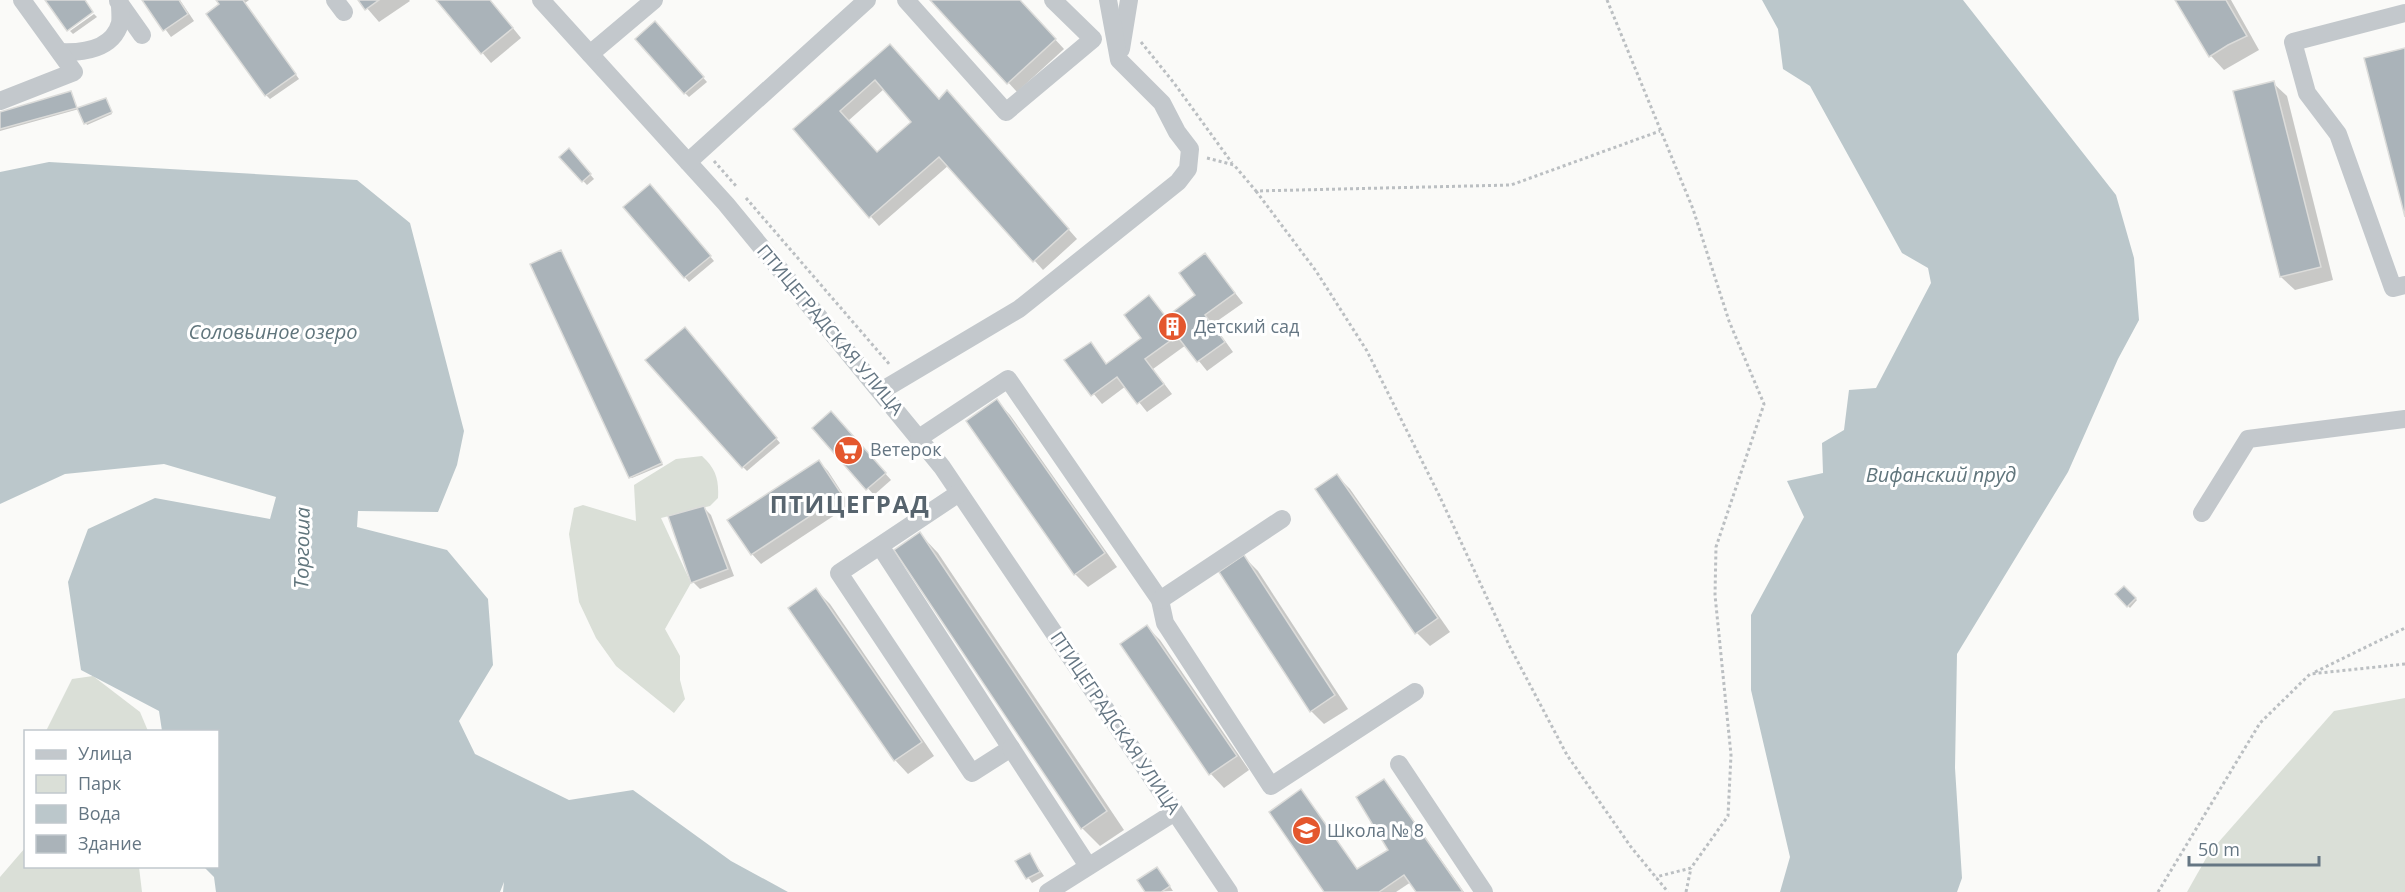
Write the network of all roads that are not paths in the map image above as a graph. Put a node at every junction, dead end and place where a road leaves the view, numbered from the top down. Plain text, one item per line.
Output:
1 (22, 0) edge
2 (541, 0) edge
3 (654, 0) edge
4 (867, 0) edge
5 (906, 0) edge
6 (1053, 0) edge
7 (1108, 0) edge
8 (1129, 0) edge
9 (118, 2) edge
10 (2405, 13) edge
11 (142, 35) dead end
12 (60, 52) junction
13 (590, 54) junction
14 (1119, 60) junction
15 (0, 101) edge
16 (688, 162) junction
17 (2405, 285) edge
18 (881, 391) junction
19 (2405, 419) edge
20 (919, 438) junction
21 (960, 493) junction
22 (2202, 513) dead end
23 (1282, 519) dead end
24 (880, 546) junction
25 (1160, 600) junction
26 (1415, 692) dead end
27 (1011, 748) junction
28 (1399, 764) dead end
29 (1175, 812) junction
30 (1088, 866) junction
31 (1048, 892) edge
32 (1229, 892) edge
33 (1484, 892) edge

1 - 12 street
2 - 13 street, ПТИЦЕГРАДСКАЯ УЛИЦА
3 - 13 street
4 - 16 street
5 - 6 street
7 - 14 street
8 - 14 street
9 - 11 street
9 - 12 street
10 - 17 street
12 - 15 street
13 - 16 street, ПТИЦЕГРАДСКАЯ УЛИЦА
14 - 18 street
16 - 18 street, ПТИЦЕГРАДСКАЯ УЛИЦА
18 - 20 street, ПТИЦЕГРАДСКАЯ УЛИЦА
19 - 22 street
20 - 21 street, ПТИЦЕГРАДСКАЯ УЛИЦА
20 - 25 street
21 - 24 street
21 - 29 street, ПТИЦЕГРАДСКАЯ УЛИЦА
23 - 25 street
24 - 27 street
24 - 27 street
25 - 26 street
27 - 30 street
28 - 33 street
29 - 30 street
29 - 32 street, ПТИЦЕГРАДСКАЯ УЛИЦА
30 - 31 street

